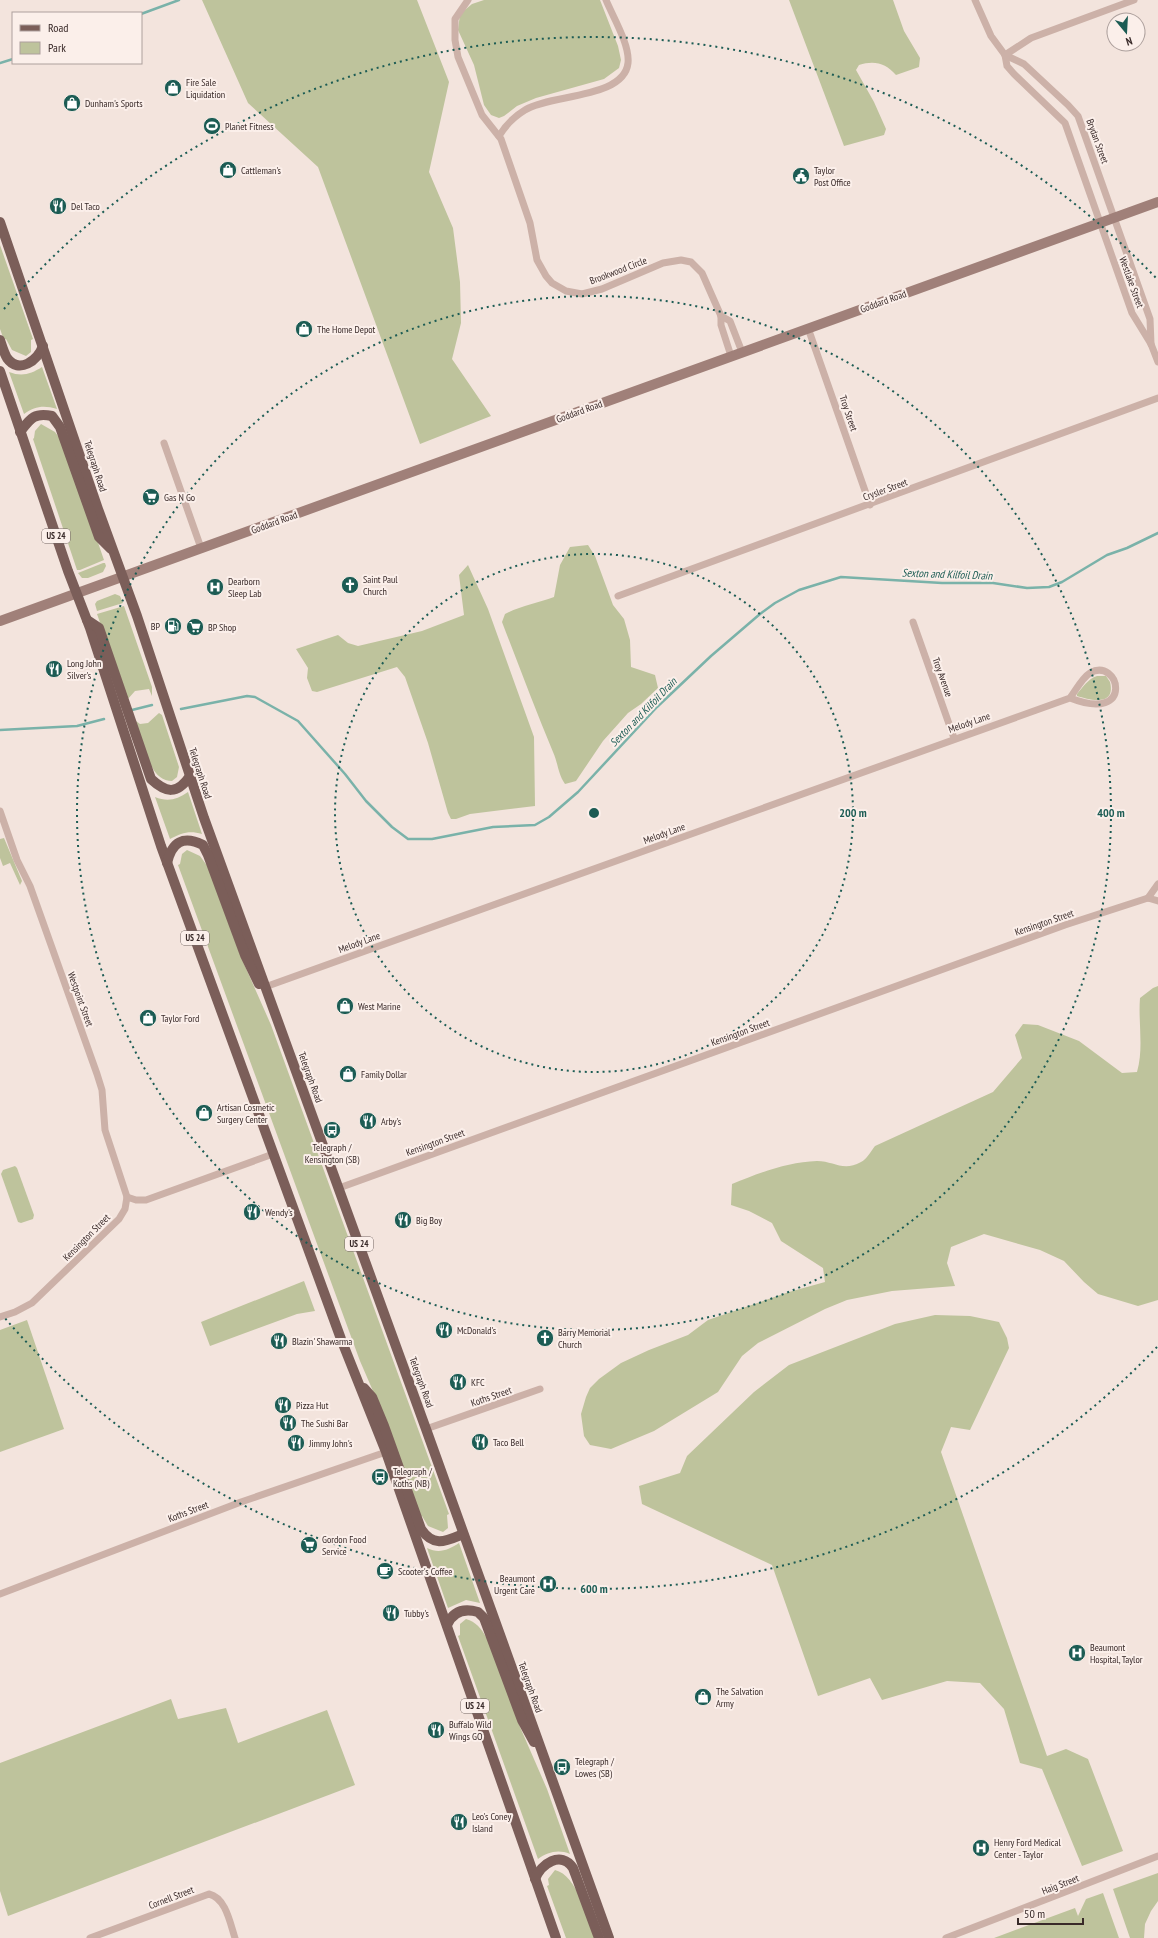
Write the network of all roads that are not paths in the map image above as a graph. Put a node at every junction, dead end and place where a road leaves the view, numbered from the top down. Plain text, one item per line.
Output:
1 (468, 0) edge
2 (606, 0) edge
3 (975, 0) edge
4 (1134, 0) edge
5 (1005, 54) junction
6 (499, 136) junction
7 (1158, 202) edge
8 (1114, 218) junction
9 (0, 222) edge
10 (1101, 223) junction
11 (721, 316) junction
12 (808, 328) junction
13 (0, 340) edge
14 (1155, 343) edge
15 (43, 346) junction
16 (742, 352) junction
17 (731, 356) junction
18 (1158, 362) edge
19 (0, 371) edge
20 (1158, 398) edge
21 (20, 432) junction
22 (164, 443) dead end
23 (870, 505) junction
24 (201, 548) junction
25 (112, 550) junction
26 (122, 576) junction
27 (77, 594) junction
28 (618, 596) dead end
29 (87, 620) junction
30 (0, 621) edge
31 (912, 622) dead end
32 (1070, 698) junction
33 (954, 738) junction
34 (190, 776) junction
35 (0, 811) edge
36 (167, 863) junction
37 (1158, 884) edge
38 (1148, 898) junction
39 (1158, 901) edge
40 (265, 987) junction
41 (274, 1009) junction
42 (274, 1154) junction
43 (339, 1188) junction
44 (127, 1197) junction
45 (0, 1317) edge
46 (357, 1379) junction
47 (540, 1389) dead end
48 (426, 1429) junction
49 (386, 1452) junction
50 (464, 1534) junction
51 (0, 1594) edge
52 (448, 1625) junction
53 (542, 1751) junction
54 (1158, 1856) edge
55 (535, 1879) junction
56 (90, 1938) edge
57 (235, 1938) edge
58 (556, 1938) edge
59 (599, 1938) edge
60 (609, 1938) edge
61 (946, 1938) edge

1 - 6 street, Brookwood Circle
2 - 6 street
3 - 5 street, Brydan Street
4 - 5 street
5 - 8 street, Brydan Street
5 - 10 street, Brydan Street
6 - 11 street, Brookwood Circle
7 - 8 main road, Goddard Road
8 - 10 main road, Goddard Road
8 - 14 street, Westlake Street
9 - 15 main road, Telegraph Road / US 24
10 - 12 main road, Goddard Road
10 - 14 street, Westlake Street
11 - 16 street, Brookwood Circle
11 - 17 street, Brookwood Circle
12 - 16 main road, Goddard Road
12 - 23 street, Troy Street
13 - 15 main road
14 - 18 street, Westlake Street
15 - 25 main road, Telegraph Road / US 24
16 - 17 main road, Goddard Road
17 - 24 main road, Goddard Road
19 - 21 main road, US 24
20 - 23 street, Crysler Street
21 - 25 main road
21 - 27 main road, US 24
22 - 24 street
23 - 28 street, Crysler Street
24 - 26 main road, Goddard Road
25 - 26 main road, Telegraph Road / US 24
26 - 27 main road, Goddard Road
26 - 34 main road, Telegraph Road / US 24
27 - 29 main road, US 24
27 - 30 main road, Goddard Road
29 - 34 main road
29 - 36 main road, US 24
31 - 33 street, Troy Avenue
32 - 32 street
32 - 33 street, Melody Lane
33 - 40 street, Melody Lane
34 - 40 main road, Telegraph Road / US 24
35 - 44 street, Westpoint Street
36 - 41 main road
36 - 42 main road, US 24
37 - 38 street
38 - 39 street
38 - 43 street, Kensington Street
40 - 41 main road, Telegraph Road / US 24
41 - 43 main road, Telegraph Road / US 24
42 - 44 street
42 - 46 main road, US 24
43 - 48 main road, Telegraph Road / US 24
44 - 45 street, Kensington Street
46 - 49 main road, US 24
46 - 50 main road
47 - 48 street, Koths Street
48 - 50 main road, Telegraph Road / US 24
49 - 51 street, Koths Street
49 - 52 main road, US 24
50 - 53 main road, Telegraph Road / US 24
52 - 53 main road
52 - 55 main road, US 24
53 - 60 main road, Telegraph Road / US 24
54 - 61 street, Haig Street
55 - 58 main road, US 24
55 - 59 main road
56 - 57 street, Cornell Street

